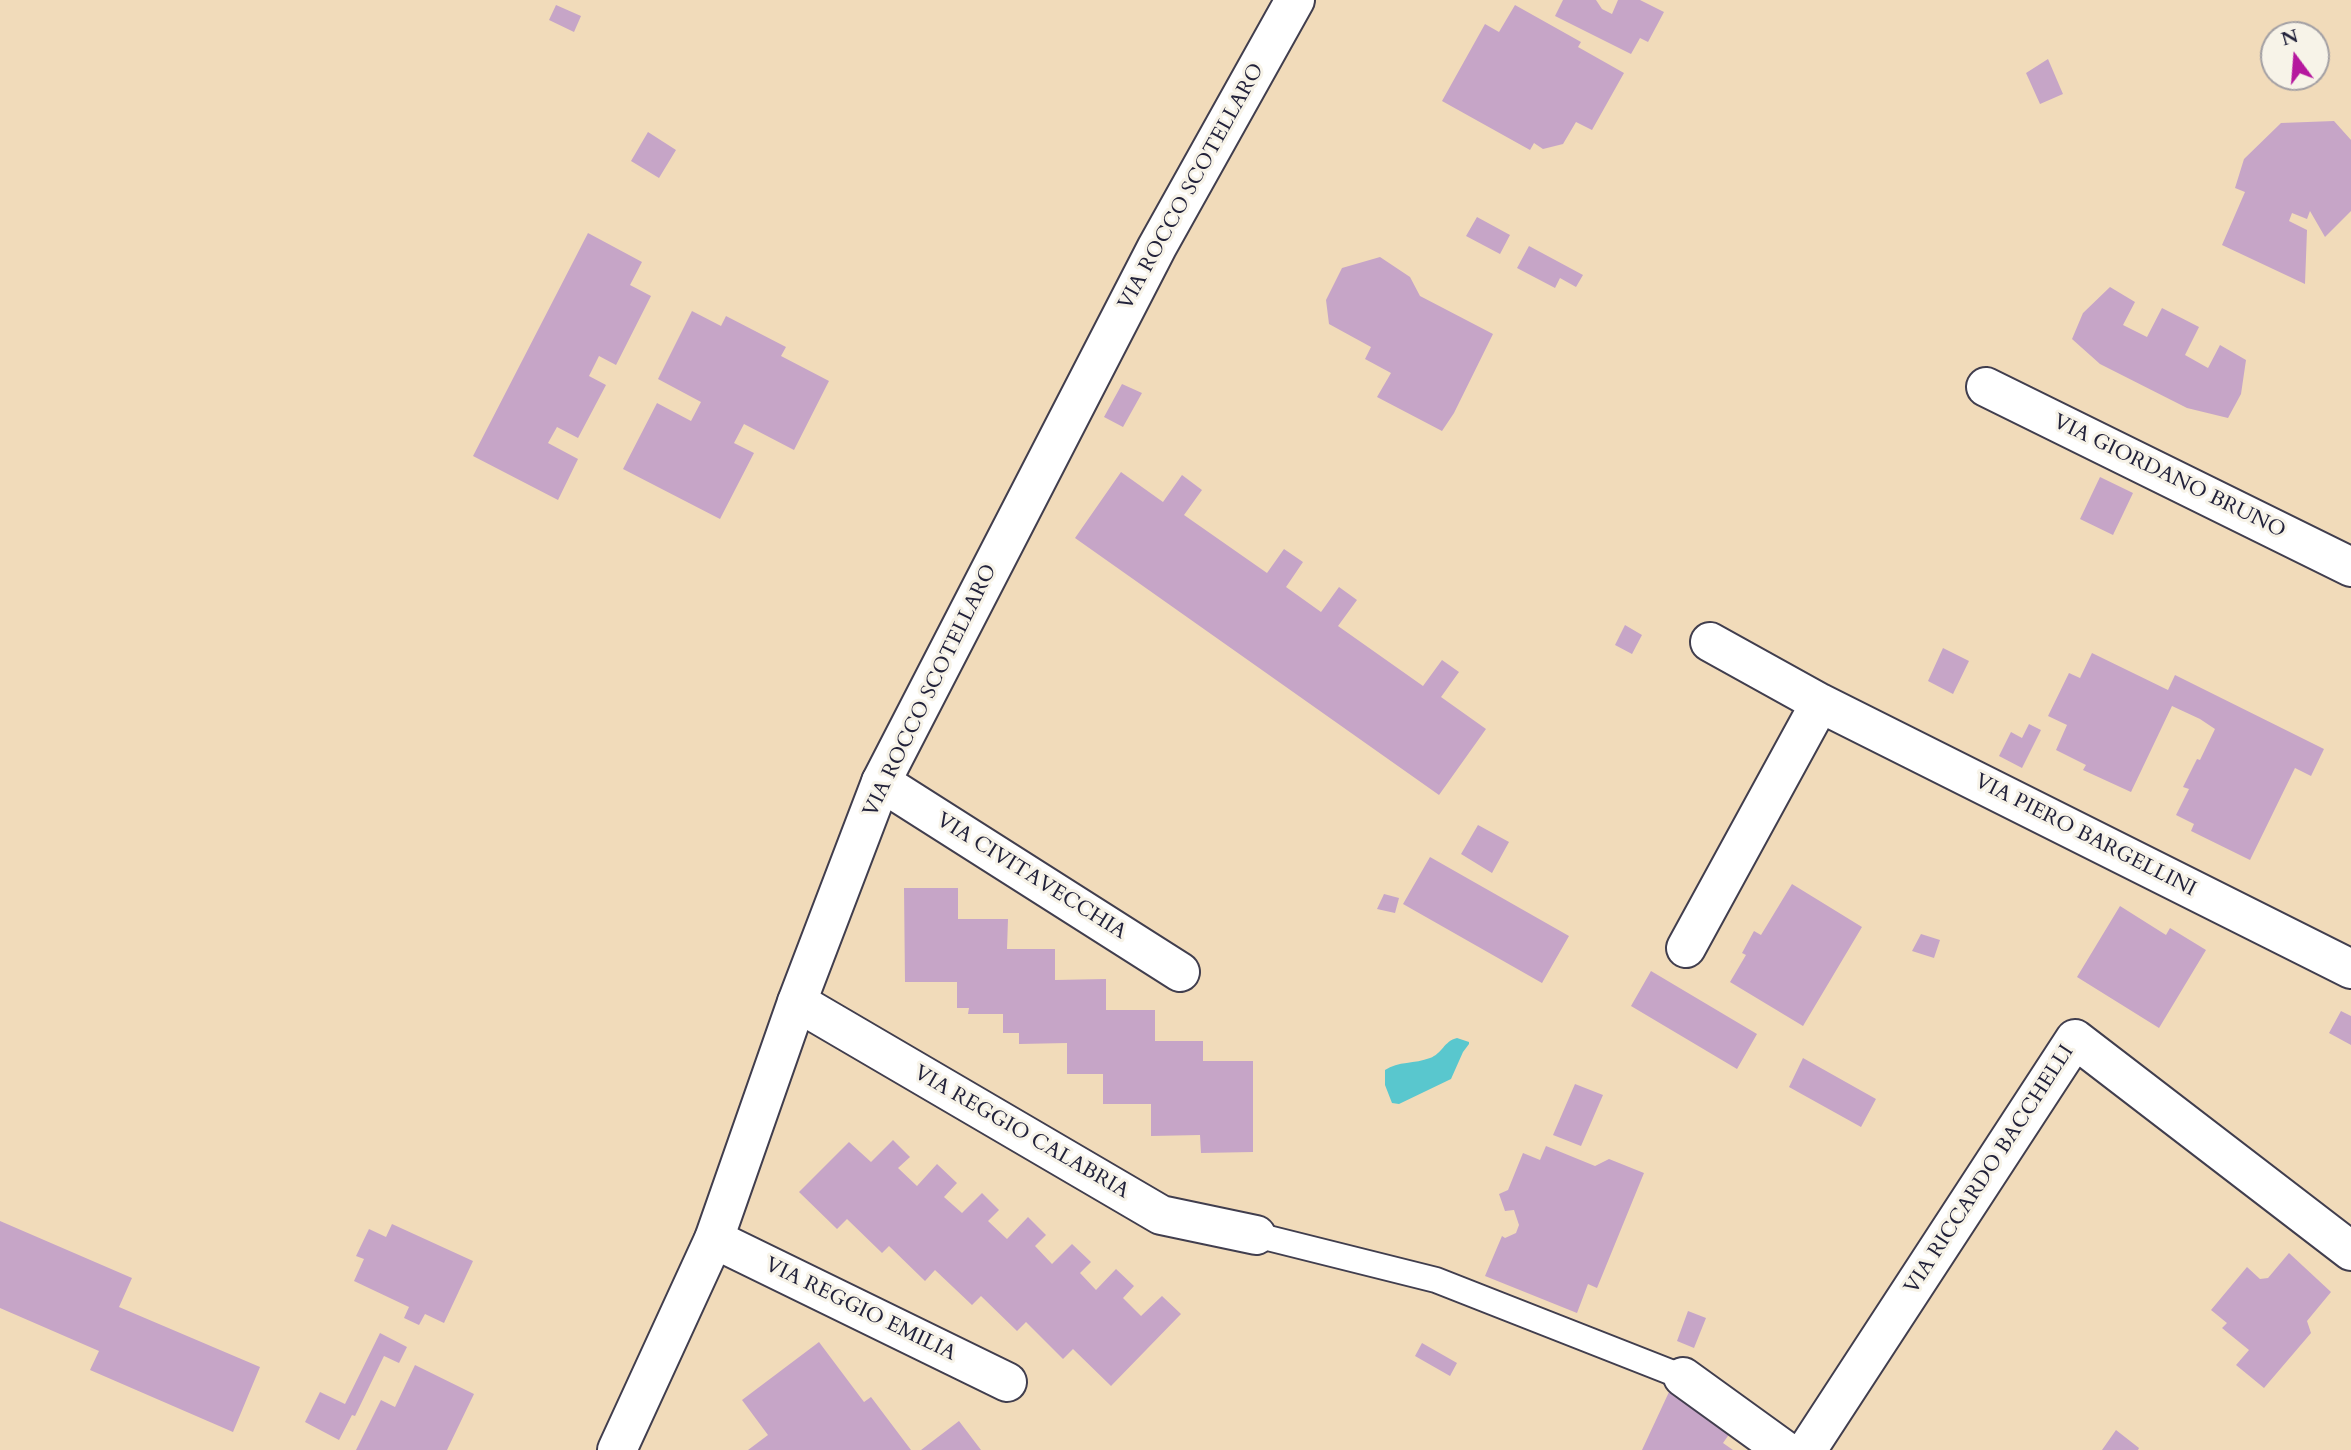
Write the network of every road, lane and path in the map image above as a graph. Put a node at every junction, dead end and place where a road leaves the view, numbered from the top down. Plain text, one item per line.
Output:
1 (1295, 0) edge
2 (1986, 387) dead end
3 (2351, 568) edge
4 (1710, 642) dead end
5 (1820, 703) junction
6 (881, 782) junction
7 (1686, 948) dead end
8 (2351, 969) edge
9 (1180, 972) dead end
10 (797, 1002) junction
11 (1256, 1235) joint
12 (714, 1239) junction
13 (2351, 1251) edge
14 (1683, 1377) joint
15 (1007, 1382) dead end
16 (617, 1450) edge
17 (1784, 1450) edge
18 (1807, 1450) edge

1 - 6 street, VIA ROCCO SCOTELLARO
2 - 3 street, VIA GIORDANO BRUNO
4 - 5 street, VIA PIERO BARGELLINI
5 - 7 street
5 - 8 street, VIA PIERO BARGELLINI
6 - 9 street, VIA CIVITAVECCHIA
6 - 10 street, VIA ROCCO SCOTELLARO
10 - 11 street, VIA REGGIO CALABRIA
10 - 12 street, VIA ROCCO SCOTELLARO
11 - 14 lane
12 - 15 street, VIA REGGIO EMILIA
12 - 16 street, VIA ROCCO SCOTELLARO
13 - 18 street, VIA RICCARDO BACCHELLI
14 - 17 street

